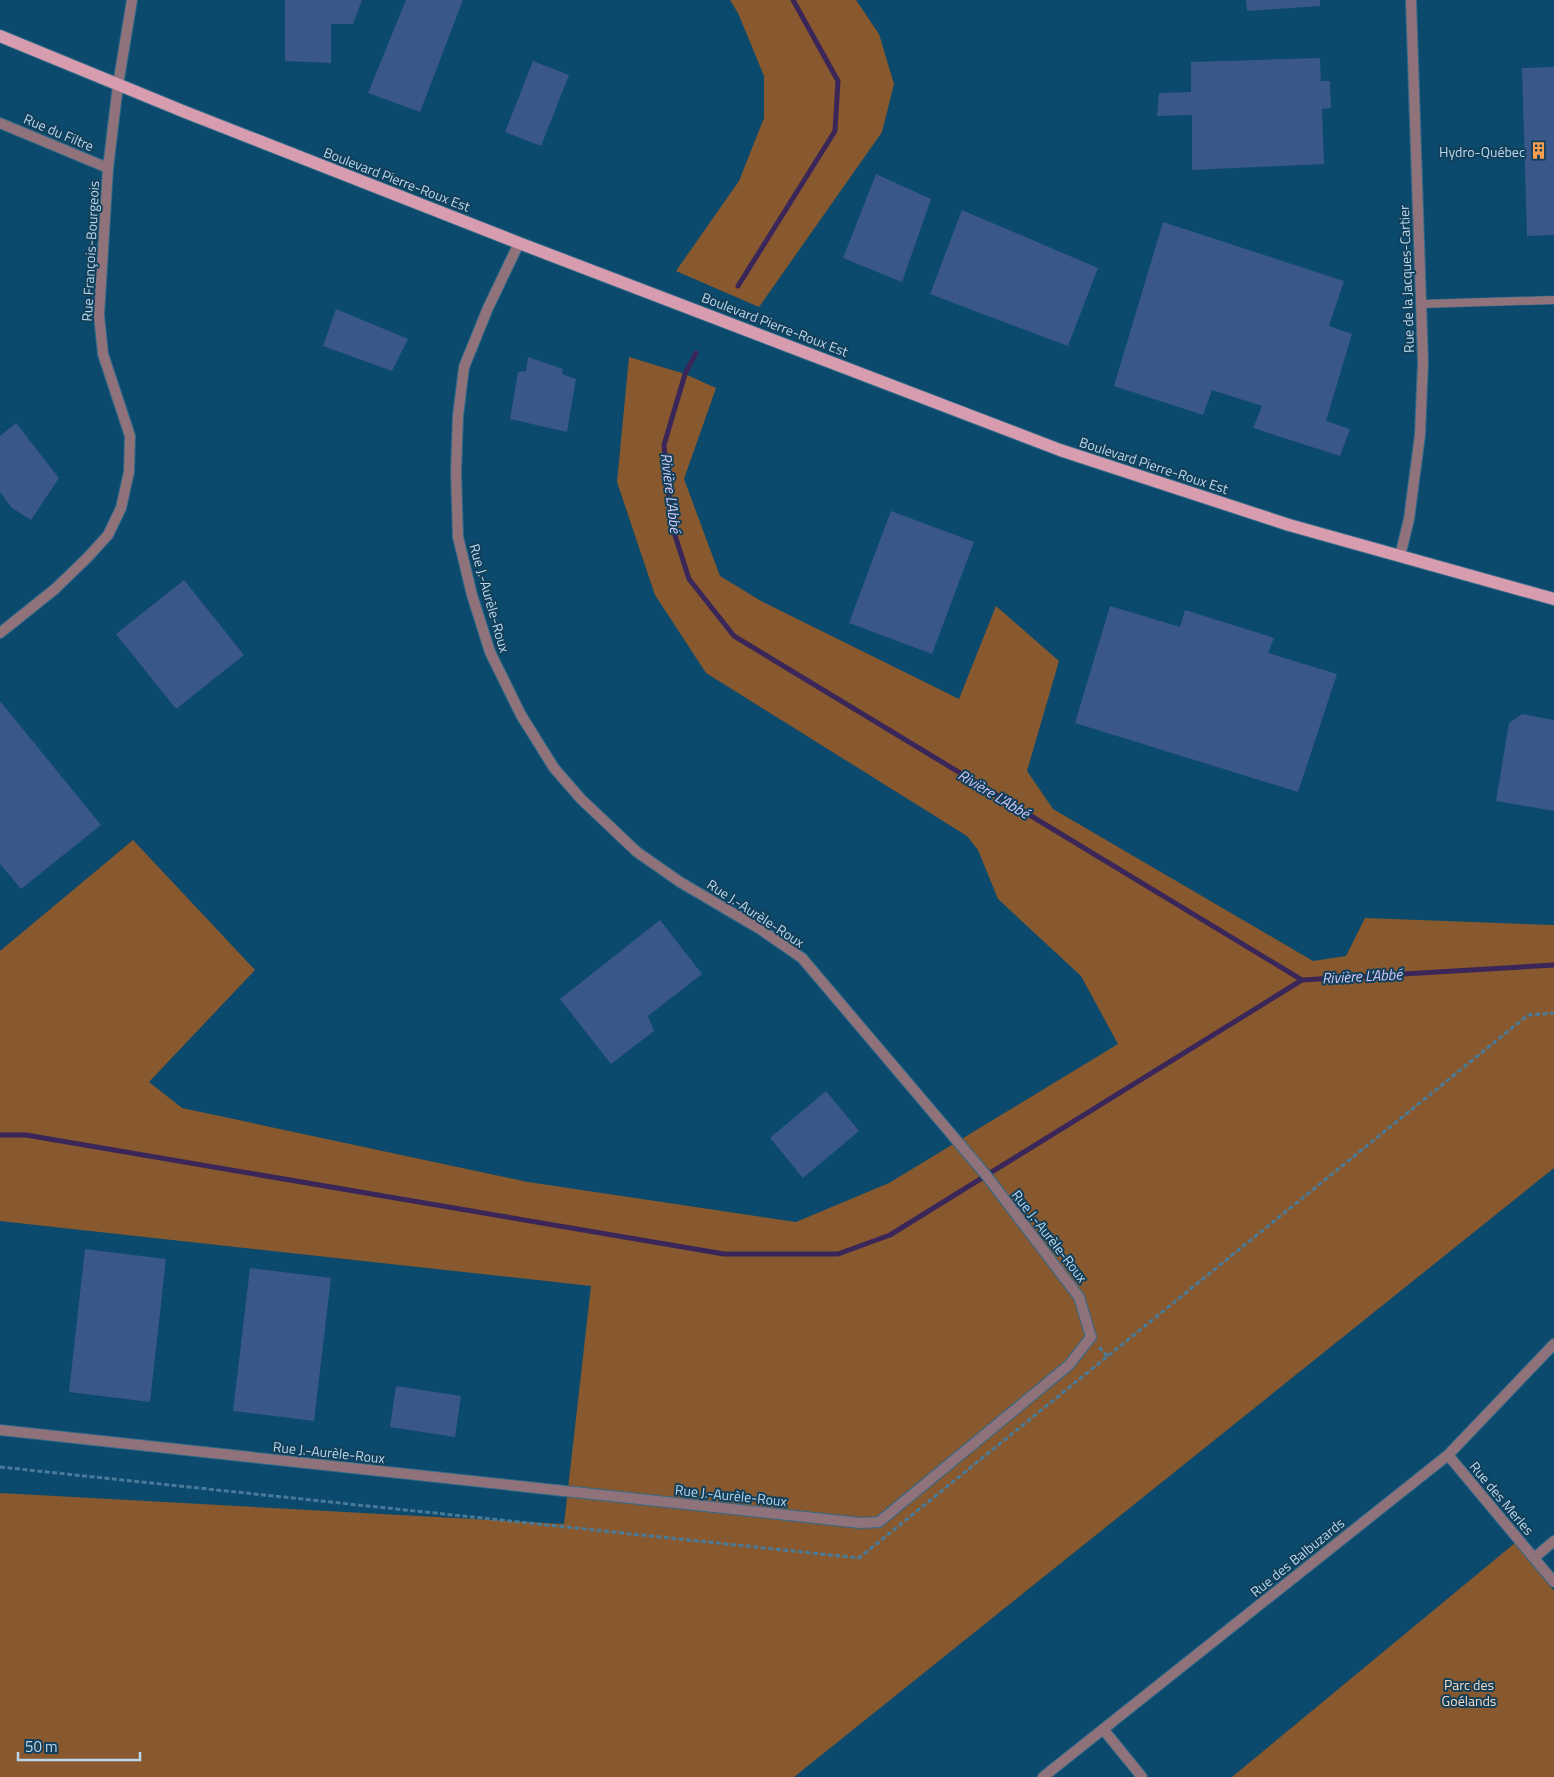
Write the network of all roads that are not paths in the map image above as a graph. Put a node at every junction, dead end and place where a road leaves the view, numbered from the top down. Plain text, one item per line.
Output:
1 (132, 0) edge
2 (1411, 0) edge
3 (0, 36) edge
4 (118, 85) junction
5 (0, 123) edge
6 (108, 168) junction
7 (519, 243) junction
8 (1554, 300) edge
9 (1421, 304) junction
10 (1400, 556) junction
11 (1554, 599) edge
12 (0, 633) edge
13 (1554, 1344) edge
14 (0, 1430) edge
15 (1448, 1455) junction
16 (1554, 1541) edge
17 (1534, 1558) junction
18 (1554, 1582) edge
19 (1103, 1729) junction
20 (1043, 1777) edge
21 (1142, 1777) edge

1 - 4 street, Rue François-Bourgeois
2 - 9 street, Rue de la Jacques-Cartier
3 - 4 main road, Boulevard Pierre-Roux Est
4 - 6 street, Rue François-Bourgeois
4 - 7 main road, Boulevard Pierre-Roux Est
5 - 6 street, Rue du Filtre
6 - 12 street, Rue François-Bourgeois
7 - 10 main road, Boulevard Pierre-Roux Est
7 - 14 street, Rue J.-Aurèle-Roux
8 - 9 lane
9 - 10 street, Rue de la Jacques-Cartier
10 - 11 main road, Boulevard Pierre-Roux Est
13 - 15 street, Rue des Balbuzards
15 - 17 street, Rue des Merles
15 - 19 street, Rue des Balbuzards
16 - 17 street
17 - 18 street, Rue des Merles
19 - 20 street, Rue des Balbuzards
19 - 21 street

